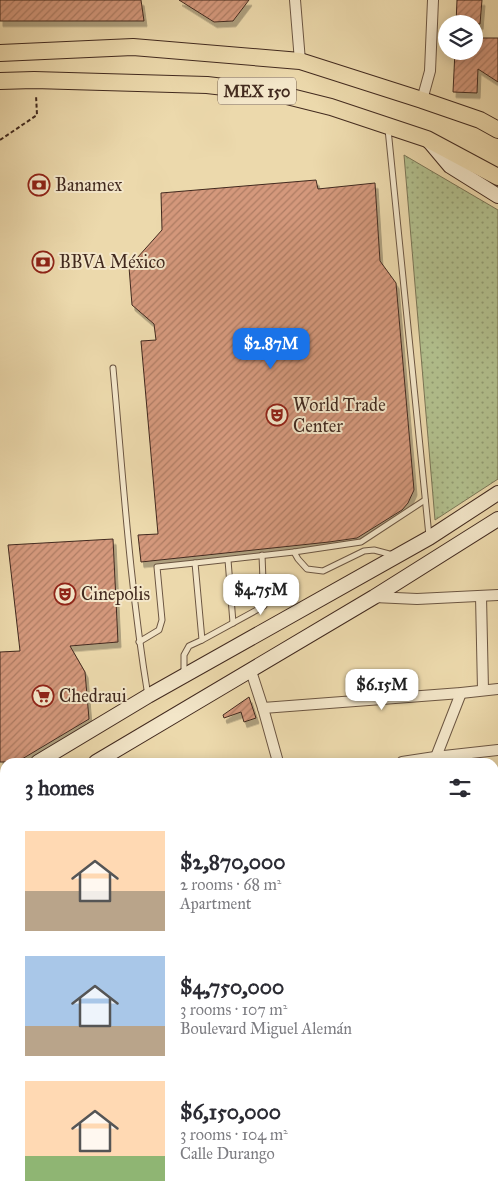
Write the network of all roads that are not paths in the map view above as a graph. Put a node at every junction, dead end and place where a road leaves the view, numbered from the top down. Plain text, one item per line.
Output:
1 (295, 0) edge
2 (433, 0) edge
3 (0, 53) edge
4 (300, 62) junction
5 (0, 81) edge
6 (422, 100) junction
7 (388, 126) junction
8 (498, 130) edge
9 (427, 139) junction
10 (498, 177) edge
11 (498, 196) edge
12 (113, 368) dead end
13 (498, 493) edge
14 (425, 500) junction
15 (498, 520) edge
16 (429, 538) junction
17 (294, 552) junction
18 (262, 555) junction
19 (396, 556) junction
20 (228, 560) junction
21 (195, 563) junction
22 (498, 595) edge
23 (480, 596) junction
24 (374, 597) junction
25 (233, 623) junction
26 (202, 640) junction
27 (139, 642) junction
28 (251, 671) junction
29 (184, 676) junction
30 (498, 689) edge
31 (483, 690) junction
32 (461, 693) junction
33 (148, 696) junction
34 (263, 708) junction
35 (498, 750) edge
36 (45, 758) edge
37 (103, 758) edge
38 (277, 758) edge
39 (435, 758) edge
40 (447, 758) edge

1 - 4 street
2 - 6 street
3 - 4 main road, MEX 150
4 - 6 main road, MEX 150
5 - 7 main road, MEX 150
6 - 8 main road, MEX 150
7 - 9 main road, MEX 150
7 - 14 lane
9 - 10 main road, MEX 150
9 - 11 main road
12 - 27 lane
13 - 16 main road
14 - 16 lane
14 - 17 lane
15 - 24 main road
16 - 19 main road
17 - 18 lane
17 - 19 lane
18 - 20 lane
18 - 25 lane
19 - 29 main road
20 - 21 lane
20 - 25 lane
21 - 26 lane
21 - 27 lane
22 - 23 street
23 - 24 street
23 - 31 street
24 - 28 main road
25 - 26 lane
26 - 29 lane
27 - 33 lane
28 - 34 street
28 - 37 main road
29 - 33 main road
30 - 31 street
31 - 32 street
32 - 34 street
32 - 39 street
33 - 36 main road
34 - 38 street
35 - 40 street

